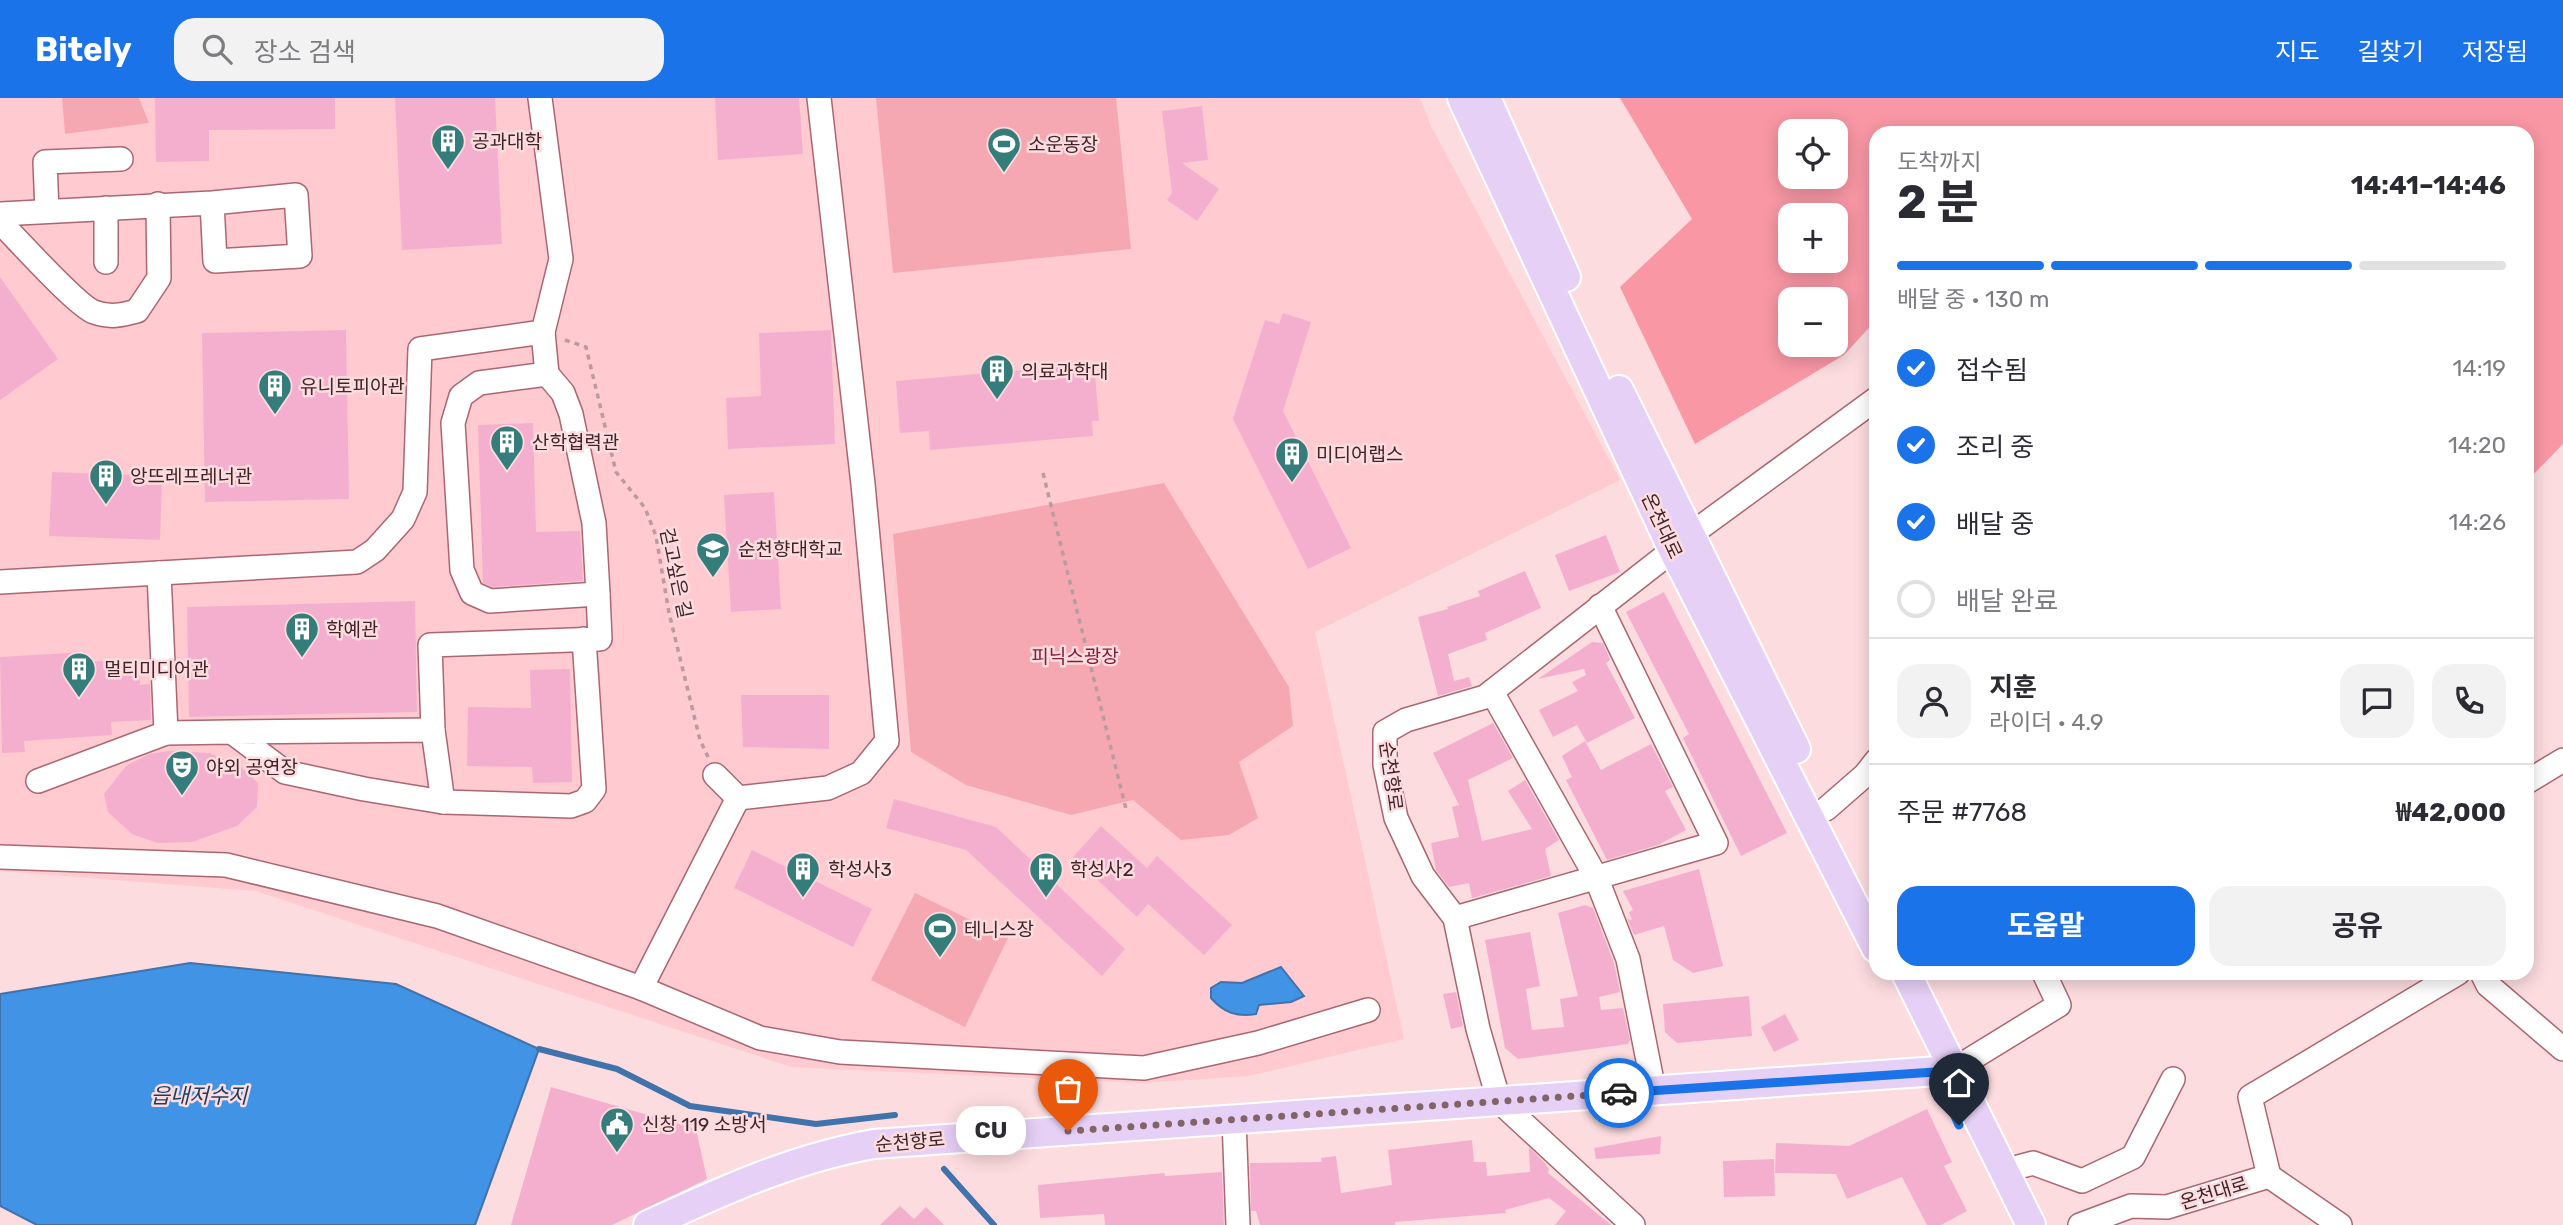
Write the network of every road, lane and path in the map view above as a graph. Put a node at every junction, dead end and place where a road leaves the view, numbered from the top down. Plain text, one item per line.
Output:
1 (540, 98) edge
2 (818, 98) edge
3 (1462, 98) edge
4 (1486, 98) edge
5 (121, 159) dead end
6 (158, 204) junction
7 (212, 204) junction
8 (106, 208) junction
9 (47, 211) junction
10 (0, 215) edge
11 (0, 222) edge
12 (106, 262) dead end
13 (543, 332) junction
14 (547, 374) junction
15 (1869, 404) edge
16 (1043, 473) dead end
17 (1682, 542) junction
18 (159, 573) junction
19 (0, 582) edge
20 (598, 594) junction
21 (1600, 606) junction
22 (584, 639) junction
23 (1492, 692) junction
24 (433, 730) junction
25 (232, 732) junction
26 (166, 733) junction
27 (2563, 760) edge
28 (1869, 770) edge
29 (715, 775) joint
30 (2534, 778) edge
31 (38, 780) dead end
32 (738, 798) junction
33 (443, 802) junction
34 (1126, 809) dead end
35 (1826, 809) junction
36 (0, 857) edge
37 (1596, 877) junction
38 (1869, 897) edge
39 (1455, 918) junction
40 (1869, 933) edge
41 (1893, 980) edge
42 (1909, 980) edge
43 (2047, 980) edge
44 (2446, 980) edge
45 (2486, 980) edge
46 (641, 988) junction
47 (1368, 1010) dead end
48 (2563, 1049) edge
49 (1944, 1071) junction
50 (2173, 1079) dead end
51 (1654, 1091) junction
52 (1499, 1101) junction
53 (1234, 1119) junction
54 (2003, 1171) junction
55 (2269, 1176) junction
56 (669, 1220) edge
57 (1238, 1225) edge
58 (1633, 1225) edge
59 (2012, 1225) edge
60 (2031, 1225) edge
61 (2080, 1225) edge
62 (2340, 1225) edge

1 - 13 street
2 - 32 street
3 - 17 main road, 온천대로
4 - 17 main road, 온천대로
5 - 9 street
6 - 7 street
6 - 8 street
6 - 11 street
7 - 7 street
8 - 9 street
8 - 12 street
9 - 10 street
13 - 14 street
13 - 18 street
13 - 29 path, 걷고싶은 길
14 - 20 street
14 - 20 street
15 - 17 street, 온천대로
16 - 34 path
17 - 21 street, 순천향로
17 - 35 main road, 온천대로
17 - 40 main road, 온천대로
18 - 19 street
18 - 26 street
20 - 22 street
21 - 23 street, 순천향로
21 - 37 street
22 - 24 street
22 - 33 street
23 - 37 street
23 - 39 street, 순천향로
24 - 25 street
24 - 33 street
25 - 26 street
25 - 33 street
26 - 31 street
27 - 30 street
28 - 35 street
29 - 32 street
32 - 46 street
35 - 38 main road, 온천대로
36 - 46 street
37 - 39 street
37 - 51 street
39 - 52 street, 순천향로
41 - 49 main road
42 - 49 main road
43 - 49 street
44 - 55 street, 온천대로
45 - 48 street
46 - 47 street
49 - 51 main road, 순천향로
49 - 54 main road
49 - 59 main road
50 - 54 street
51 - 52 main road, 순천향로
52 - 53 main road, 순천향로
52 - 58 street
53 - 56 main road, 순천향로
53 - 57 street
54 - 60 main road
55 - 61 street, 온천대로
55 - 62 street

